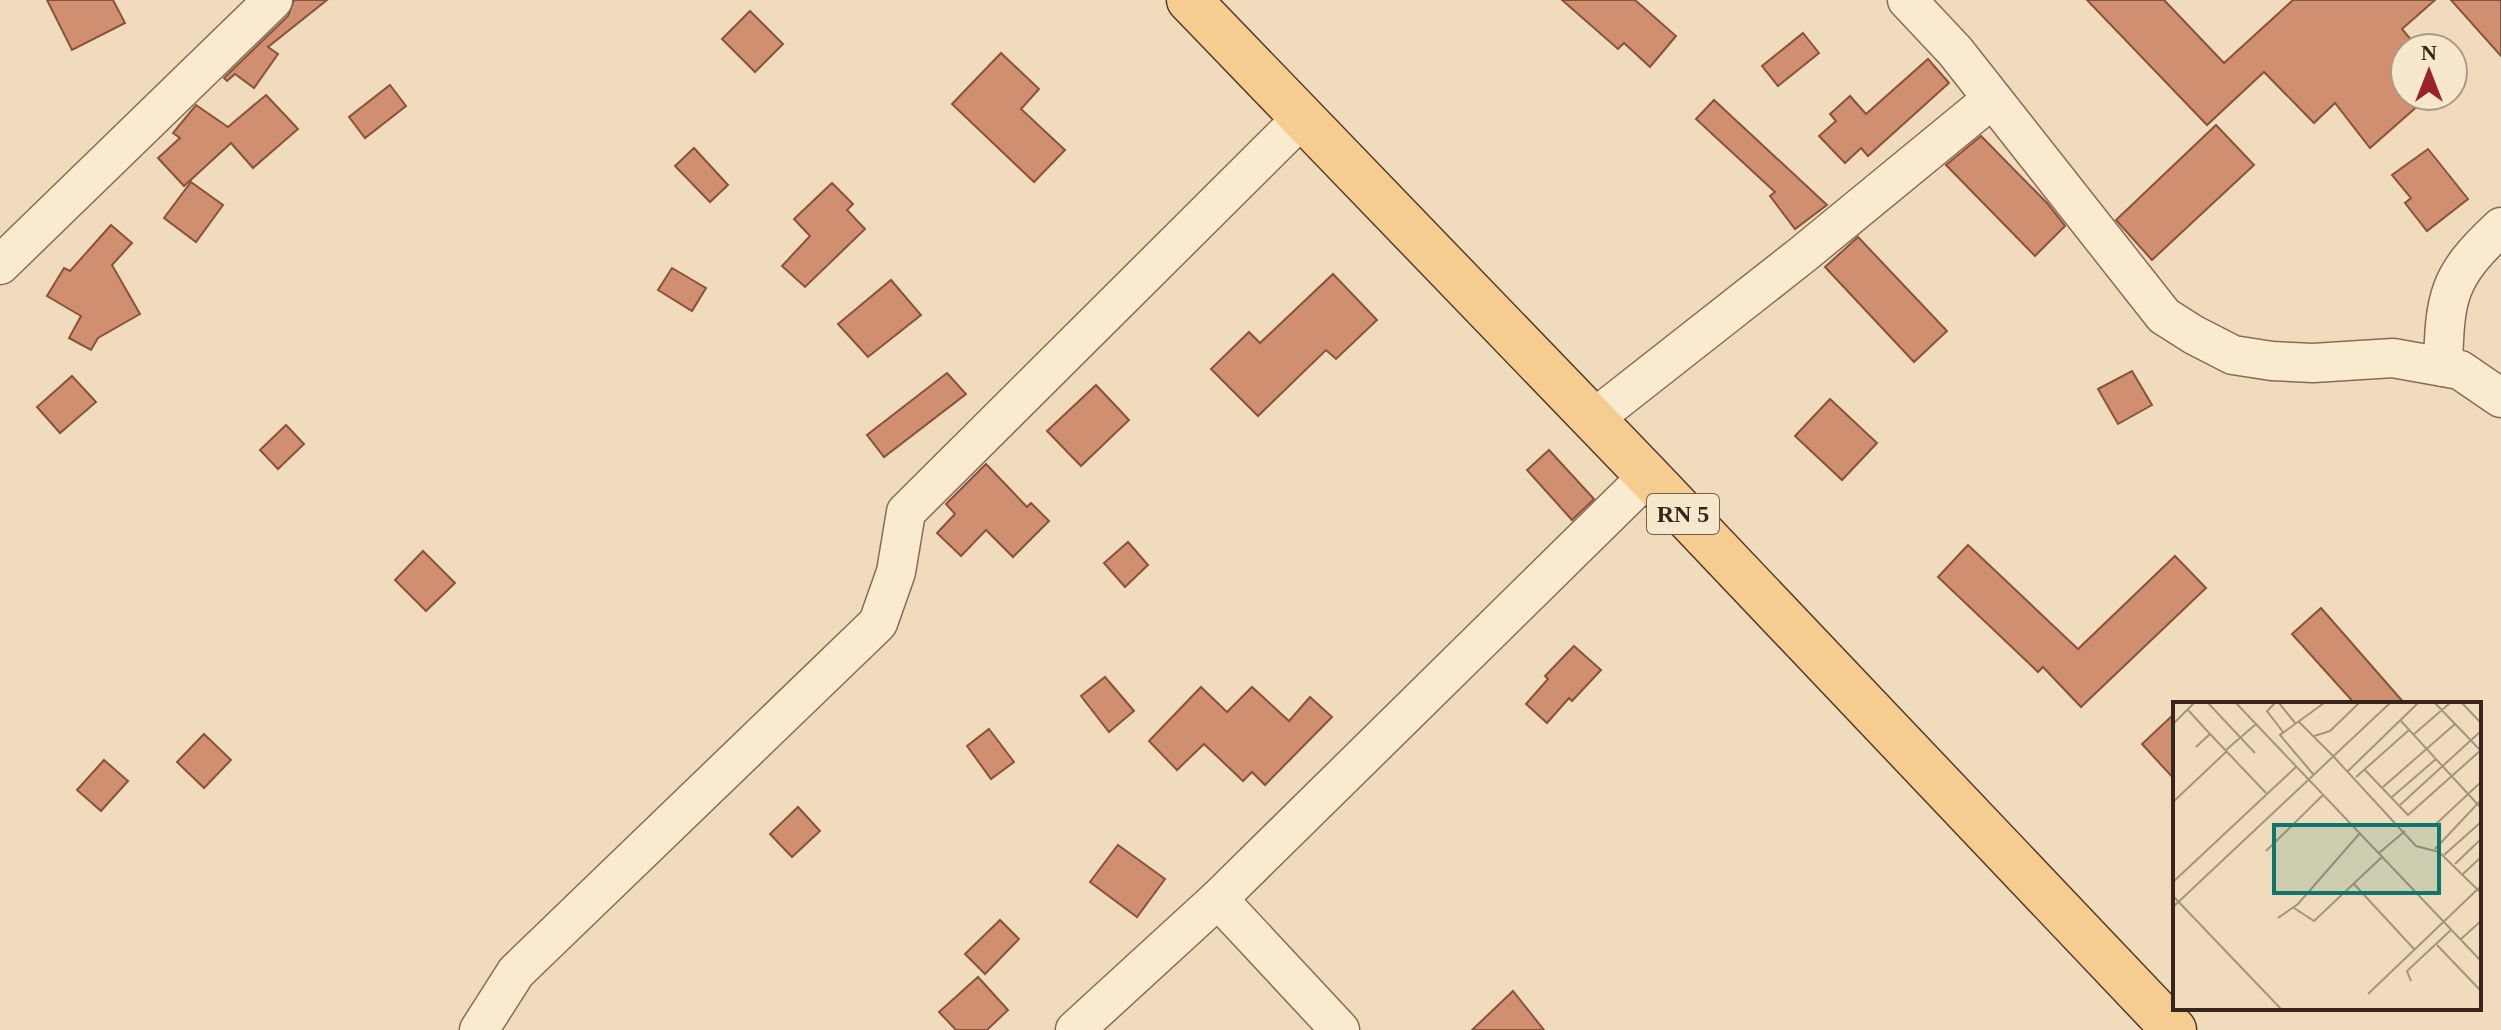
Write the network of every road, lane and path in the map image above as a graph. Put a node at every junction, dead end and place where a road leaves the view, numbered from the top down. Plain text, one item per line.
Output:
1 (273, 0) edge
2 (1189, 0) edge
3 (1907, 0) edge
4 (1992, 99) junction
5 (1302, 118) junction
6 (2501, 227) edge
7 (0, 265) edge
8 (2443, 367) junction
9 (2501, 398) edge
10 (1592, 420) junction
11 (1648, 476) junction
12 (1218, 899) junction
13 (479, 1030) edge
14 (1075, 1030) edge
15 (1340, 1030) edge
16 (2174, 1030) edge

1 - 7 street
2 - 5 main road, RN 5
3 - 4 street
4 - 8 street
4 - 10 street
5 - 10 main road, RN 5
5 - 13 street
6 - 8 street
8 - 9 street
10 - 11 main road, RN 5
11 - 12 street
11 - 16 main road, RN 5
12 - 14 street
12 - 15 street

